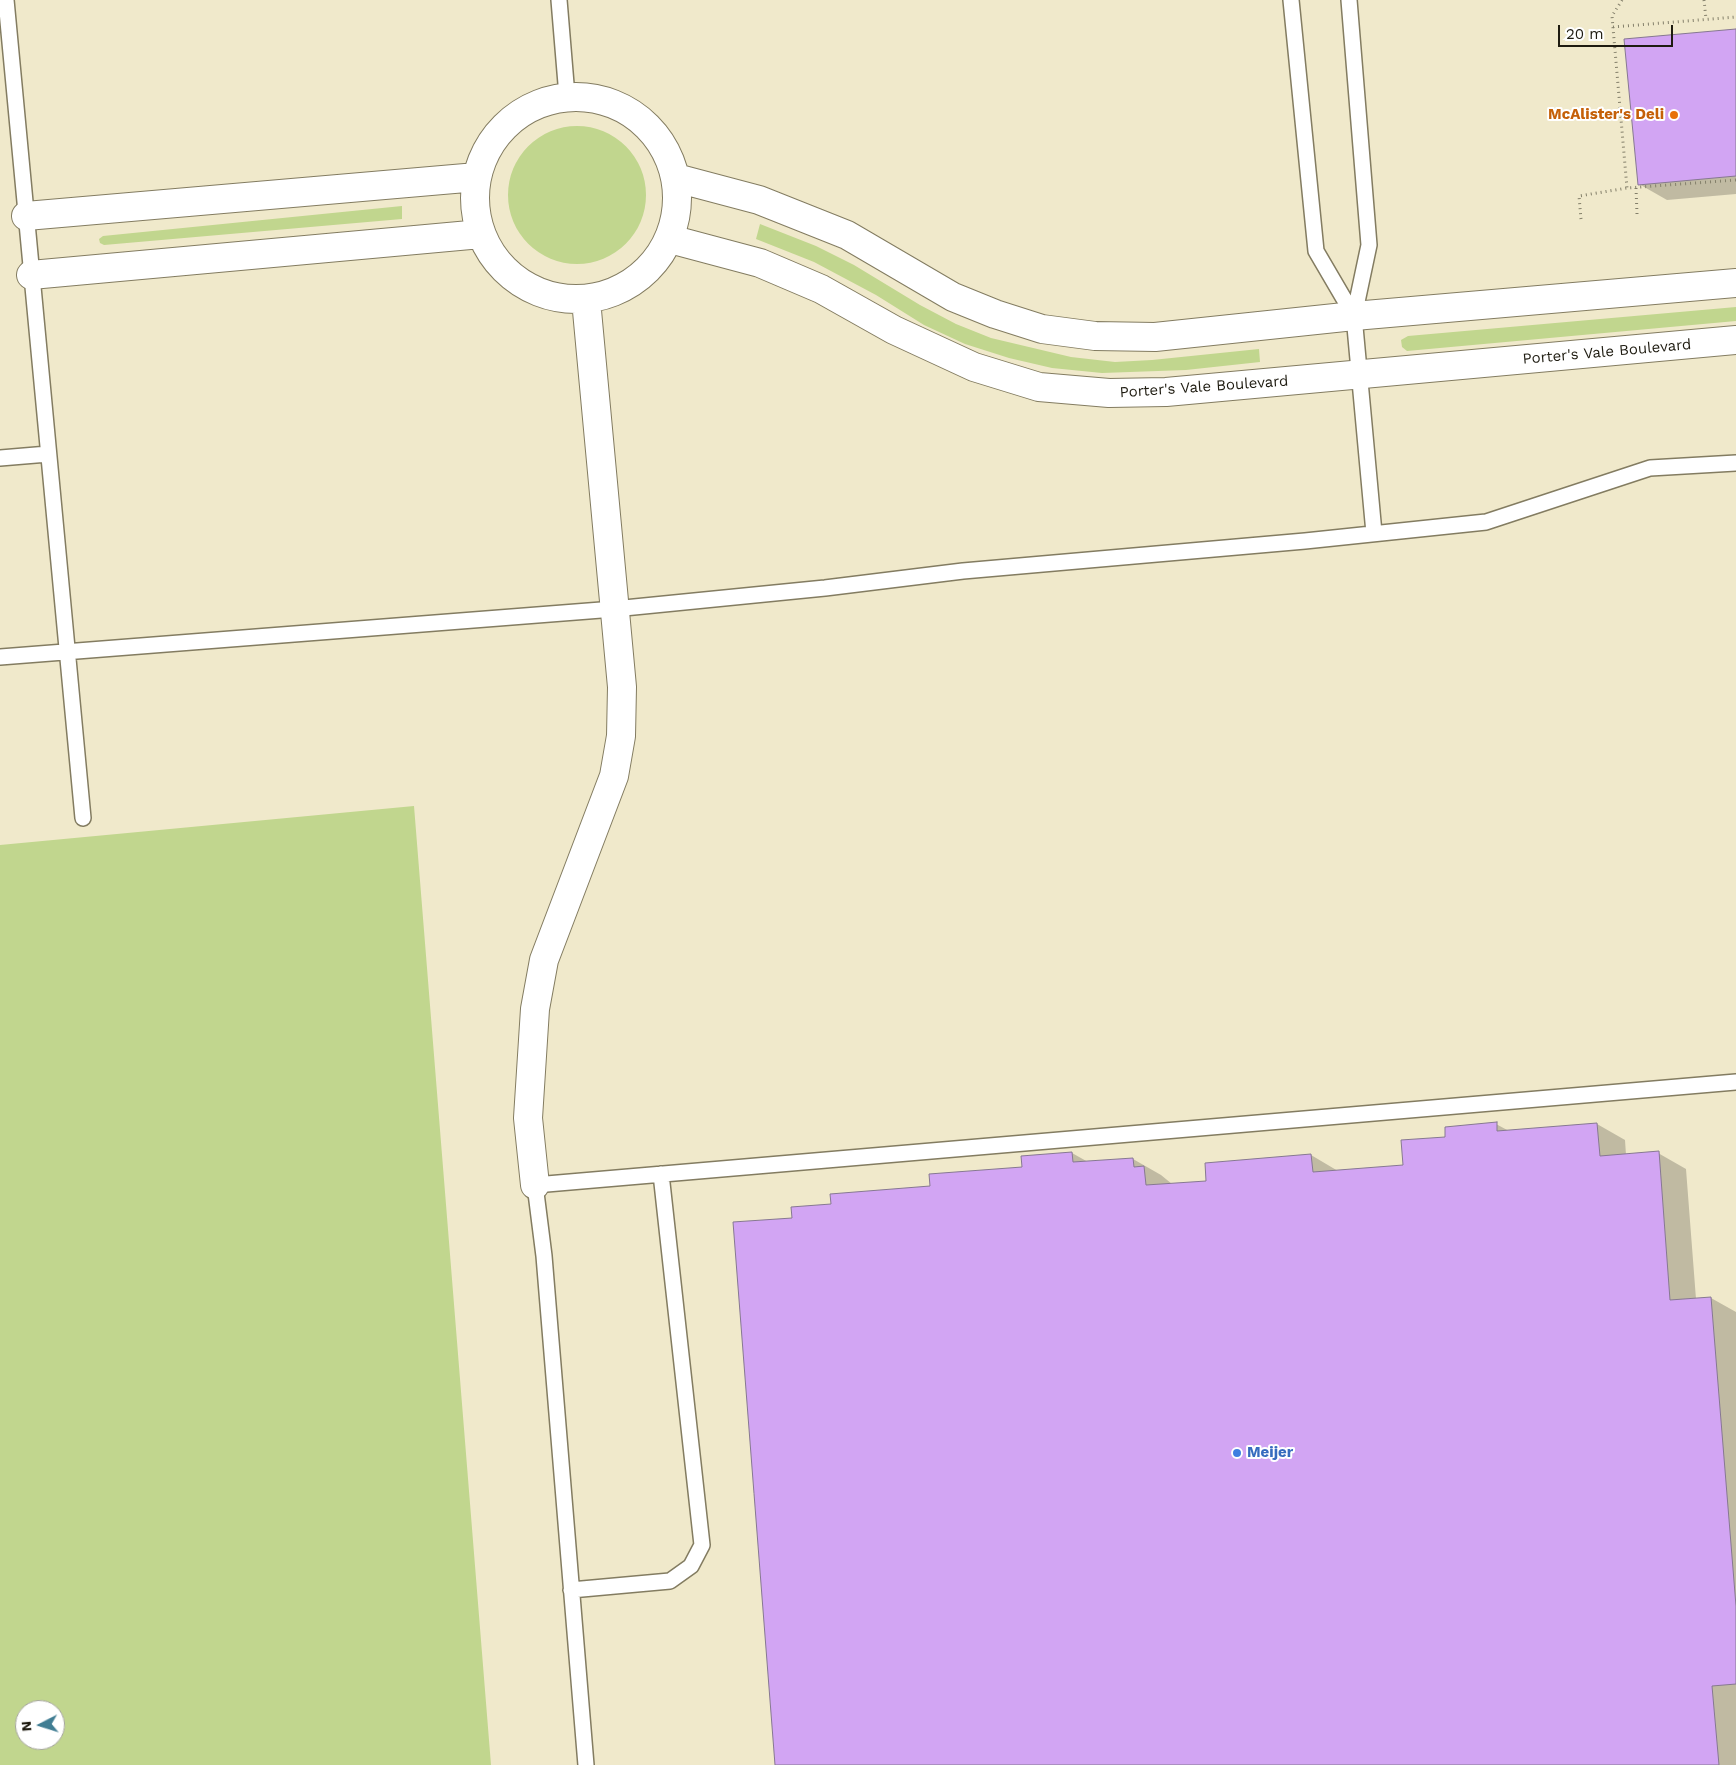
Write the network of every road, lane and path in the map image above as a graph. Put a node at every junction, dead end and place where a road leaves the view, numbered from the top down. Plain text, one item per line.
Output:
1 (6, 0) edge
2 (559, 0) edge
3 (1291, 0) edge
4 (1349, 0) edge
5 (1622, 0) edge
6 (1704, 0) edge
7 (1736, 17) edge
8 (1706, 19) junction
9 (1612, 27) junction
10 (566, 96) junction
11 (477, 177) junction
12 (676, 178) junction
13 (1736, 180) edge
14 (1627, 188) junction
15 (1636, 188) junction
16 (1636, 214) dead end
17 (26, 216) junction
18 (1581, 219) dead end
19 (481, 234) junction
20 (670, 239) junction
21 (31, 275) junction
22 (1736, 283) edge
23 (586, 300) junction
24 (1354, 316) junction
25 (1736, 340) edge
26 (1359, 375) junction
27 (48, 454) junction
28 (0, 458) edge
29 (1736, 463) edge
30 (1374, 533) junction
31 (614, 609) junction
32 (66, 652) junction
33 (0, 657) edge
34 (83, 818) dead end
35 (1736, 1082) edge
36 (662, 1174) junction
37 (536, 1186) junction
38 (572, 1590) junction
39 (586, 1765) edge

1 - 17 lane
2 - 10 lane
3 - 24 lane
4 - 24 lane
5 - 9 path
6 - 8 path
7 - 8 path
8 - 9 path
9 - 14 path
10 - 11 street
10 - 12 street
11 - 17 street
11 - 19 street
12 - 20 street
12 - 24 street
13 - 15 path
14 - 15 path
14 - 18 path
15 - 16 path
17 - 21 lane
19 - 21 street
19 - 23 street
20 - 23 street
20 - 26 street, Porter's Vale Boulevard
21 - 27 lane
22 - 24 street
23 - 31 street
24 - 26 lane
25 - 26 street, Porter's Vale Boulevard
26 - 30 lane
27 - 28 lane
27 - 32 lane
29 - 30 lane
30 - 31 lane
31 - 32 lane
31 - 37 street
32 - 33 lane
32 - 34 lane
35 - 36 lane
36 - 37 lane
36 - 38 lane
37 - 38 lane
38 - 39 lane

